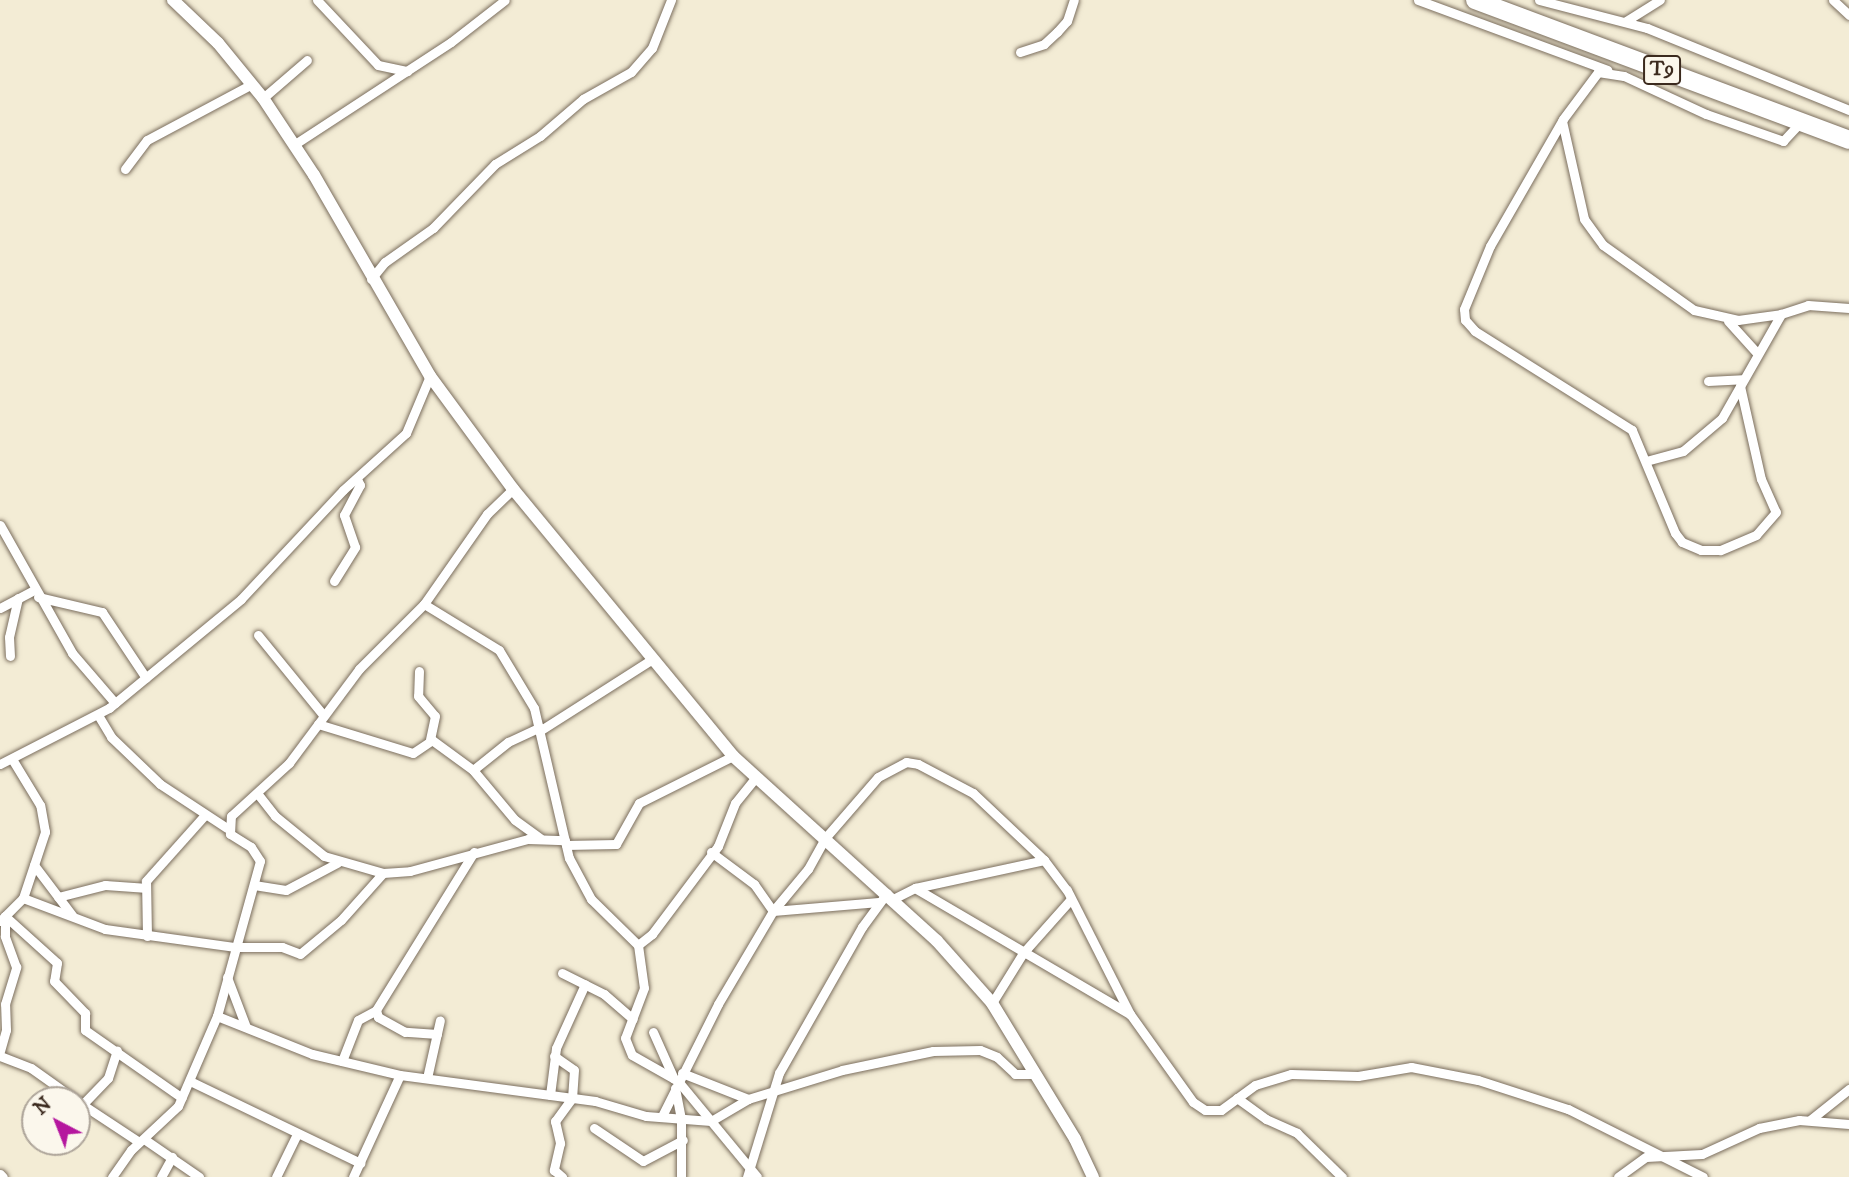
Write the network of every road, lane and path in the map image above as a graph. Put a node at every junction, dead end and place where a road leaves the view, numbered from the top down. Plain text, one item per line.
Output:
1 (173, 0) edge
2 (317, 0) edge
3 (505, 0) edge
4 (671, 0) edge
5 (1074, 0) edge
6 (1418, 0) edge
7 (1475, 0) edge
8 (1539, 0) edge
9 (1660, 0) edge
10 (1833, 0) edge
11 (1849, 15) edge
12 (1626, 21) junction
13 (1020, 52) dead end
14 (307, 60) dead end
15 (1607, 70) junction
16 (407, 71) junction
17 (252, 83) junction
18 (263, 98) junction
19 (1849, 110) edge
20 (1562, 121) junction
21 (1801, 122) junction
22 (1849, 139) edge
23 (295, 144) junction
24 (124, 169) dead end
25 (371, 279) junction
26 (1849, 308) edge
27 (1781, 314) junction
28 (1725, 318) junction
29 (1757, 353) junction
30 (430, 376) junction
31 (1708, 381) dead end
32 (1741, 382) junction
33 (1646, 461) junction
34 (357, 479) junction
35 (513, 489) junction
36 (0, 525) edge
37 (334, 581) dead end
38 (36, 593) junction
39 (18, 598) junction
40 (424, 604) junction
41 (0, 608) edge
42 (258, 635) dead end
43 (10, 656) dead end
44 (651, 660) junction
45 (419, 671) dead end
46 (146, 678) junction
47 (115, 703) junction
48 (98, 715) junction
49 (321, 720) junction
50 (541, 729) junction
51 (430, 739) junction
52 (733, 756) junction
53 (12, 759) junction
54 (0, 764) edge
55 (472, 770) junction
56 (755, 778) junction
57 (257, 793) junction
58 (205, 816) junction
59 (227, 828) junction
60 (826, 837) junction
61 (540, 838) junction
62 (566, 842) junction
63 (474, 852) junction
64 (711, 852) junction
65 (1044, 860) junction
66 (337, 863) junction
67 (34, 865) junction
68 (383, 873) junction
69 (254, 885) junction
70 (144, 888) junction
71 (915, 888) junction
72 (58, 897) junction
73 (23, 898) junction
74 (886, 898) junction
75 (1071, 899) junction
76 (773, 911) junction
77 (73, 916) junction
78 (3, 918) edge
79 (147, 936) junction
80 (638, 945) junction
81 (234, 947) junction
82 (1024, 953) junction
83 (562, 973) dead end
84 (226, 975) junction
85 (585, 984) junction
86 (992, 1003) junction
87 (375, 1011) junction
88 (1130, 1014) junction
89 (217, 1016) junction
90 (633, 1018) junction
91 (440, 1020) dead end
92 (246, 1027) junction
93 (653, 1032) dead end
94 (437, 1034) junction
95 (117, 1050) junction
96 (0, 1054) edge
97 (554, 1056) junction
98 (342, 1061) junction
99 (1034, 1074) junction
100 (400, 1075) junction
101 (428, 1078) junction
102 (677, 1080) junction
103 (192, 1082) junction
104 (55, 1086) edge
105 (1849, 1089) edge
106 (772, 1090) junction
107 (91, 1091) edge
108 (550, 1095) junction
109 (183, 1098) junction
110 (572, 1098) junction
111 (1237, 1098) junction
112 (748, 1099) junction
113 (91, 1111) edge
114 (662, 1116) junction
115 (681, 1119) junction
116 (1810, 1120) junction
117 (711, 1121) junction
118 (1849, 1124) edge
119 (594, 1128) dead end
120 (296, 1136) junction
121 (683, 1140) junction
122 (141, 1141) junction
123 (1664, 1154) junction
124 (172, 1157) junction
125 (360, 1163) junction
126 (752, 1175) edge
127 (112, 1177) edge
128 (161, 1177) edge
129 (199, 1177) edge
130 (276, 1177) edge
131 (353, 1177) edge
132 (562, 1177) edge
133 (681, 1177) edge
134 (1093, 1177) edge
135 (1342, 1177) edge
136 (1618, 1177) edge
137 (1703, 1177) edge

1 - 17 street
2 - 16 street
3 - 16 street
4 - 25 street
5 - 13 street
6 - 15 street
7 - 21 highway, T9
8 - 12 street
9 - 12 street
10 - 11 street
12 - 19 street
14 - 18 street
15 - 20 street
15 - 21 street
16 - 23 street
17 - 18 street
17 - 24 street
18 - 23 street
20 - 28 street
20 - 33 street
21 - 22 highway, T9
23 - 25 street
25 - 30 street
26 - 27 street
27 - 28 street
27 - 29 street
28 - 29 street
29 - 32 street
30 - 34 street
30 - 35 street
31 - 32 street
32 - 33 street
32 - 33 street
34 - 37 street
34 - 46 street
35 - 40 street
35 - 44 street
36 - 38 street
38 - 39 street
38 - 46 street
38 - 47 street
39 - 41 street
39 - 43 street
40 - 49 street
40 - 50 street
42 - 49 street
44 - 50 street
44 - 52 street
45 - 51 street
46 - 47 street
47 - 48 street
48 - 53 street
48 - 58 street
49 - 51 street
49 - 57 street
50 - 55 street
50 - 62 street
51 - 55 street
52 - 56 street
52 - 62 street
53 - 54 street
53 - 67 street
55 - 61 street
56 - 60 street
56 - 64 street
57 - 59 street
57 - 66 street
58 - 59 street
58 - 70 street
59 - 69 street
60 - 65 street
60 - 74 street
60 - 76 street
61 - 62 street
61 - 63 street
62 - 80 street
63 - 68 street
63 - 87 street
64 - 76 street
64 - 80 street
65 - 71 street
65 - 75 street
66 - 68 street
66 - 69 street
67 - 72 street
67 - 73 street
68 - 81 street
69 - 81 street
70 - 72 street
70 - 79 street
71 - 74 street
71 - 82 street
72 - 77 street
73 - 77 street
73 - 78 street
74 - 76 street
74 - 86 street
74 - 106 street
75 - 82 street
75 - 88 street
76 - 102 street
77 - 79 street
78 - 95 street
78 - 96 street
79 - 81 street
80 - 90 street
81 - 84 street
82 - 86 street
82 - 88 street
83 - 85 street
84 - 89 street
84 - 92 street
85 - 90 street
85 - 97 street
86 - 99 street
87 - 94 street
87 - 98 street
88 - 111 street
89 - 92 street
89 - 103 street
90 - 102 street
91 - 94 street
92 - 98 street
93 - 102 street
94 - 101 street
95 - 107 street
95 - 109 street
96 - 104 street
97 - 108 street
97 - 110 street
98 - 100 street
99 - 106 street
99 - 134 street
100 - 101 street
100 - 125 street
101 - 108 street
102 - 112 street
102 - 114 street
102 - 115 street
102 - 117 street
103 - 109 street
103 - 120 street
105 - 116 street
106 - 112 street
106 - 126 street
108 - 110 street
109 - 122 street
110 - 114 street
110 - 132 street
111 - 123 street
111 - 135 street
112 - 117 street
113 - 122 street
114 - 115 street
115 - 117 street
115 - 121 street
116 - 118 street
116 - 123 street
117 - 126 street
119 - 121 street
120 - 125 street
120 - 130 street
121 - 133 street
122 - 124 street
122 - 127 street
123 - 136 street
123 - 137 street
124 - 128 street
124 - 129 street
125 - 131 street

